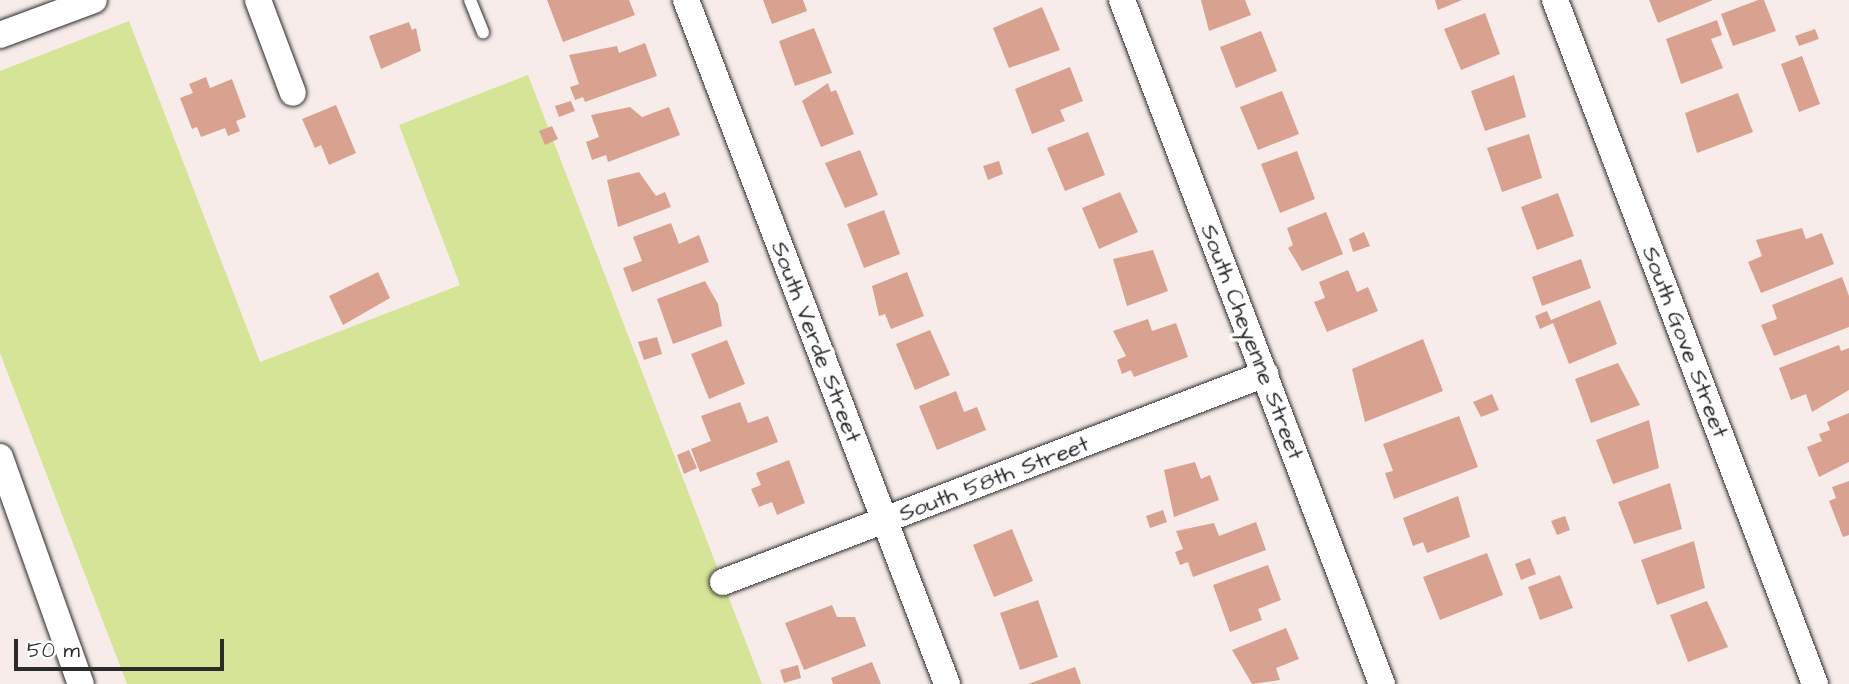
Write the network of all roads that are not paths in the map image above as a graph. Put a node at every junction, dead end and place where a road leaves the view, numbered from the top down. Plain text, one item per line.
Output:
1 (94, 0) edge
2 (258, 0) edge
3 (470, 0) edge
4 (686, 0) edge
5 (1122, 0) edge
6 (1555, 0) edge
7 (44, 9) edge
8 (483, 32) dead end
9 (0, 35) edge
10 (292, 93) dead end
11 (1265, 374) junction
12 (0, 457) edge
13 (884, 521) junction
14 (723, 582) dead end
15 (81, 684) edge
16 (947, 684) edge
17 (1382, 684) edge
18 (1815, 684) edge

1 - 7 street
2 - 10 street
3 - 8 lane
4 - 13 street, South Verde Street
5 - 11 street, South Cheyenne Street
6 - 18 street, South Gove Street
7 - 9 street
11 - 13 street, South 58th Street
11 - 17 street, South Cheyenne Street
12 - 15 street
13 - 14 street, South 58th Street
13 - 16 street, South Verde Street

